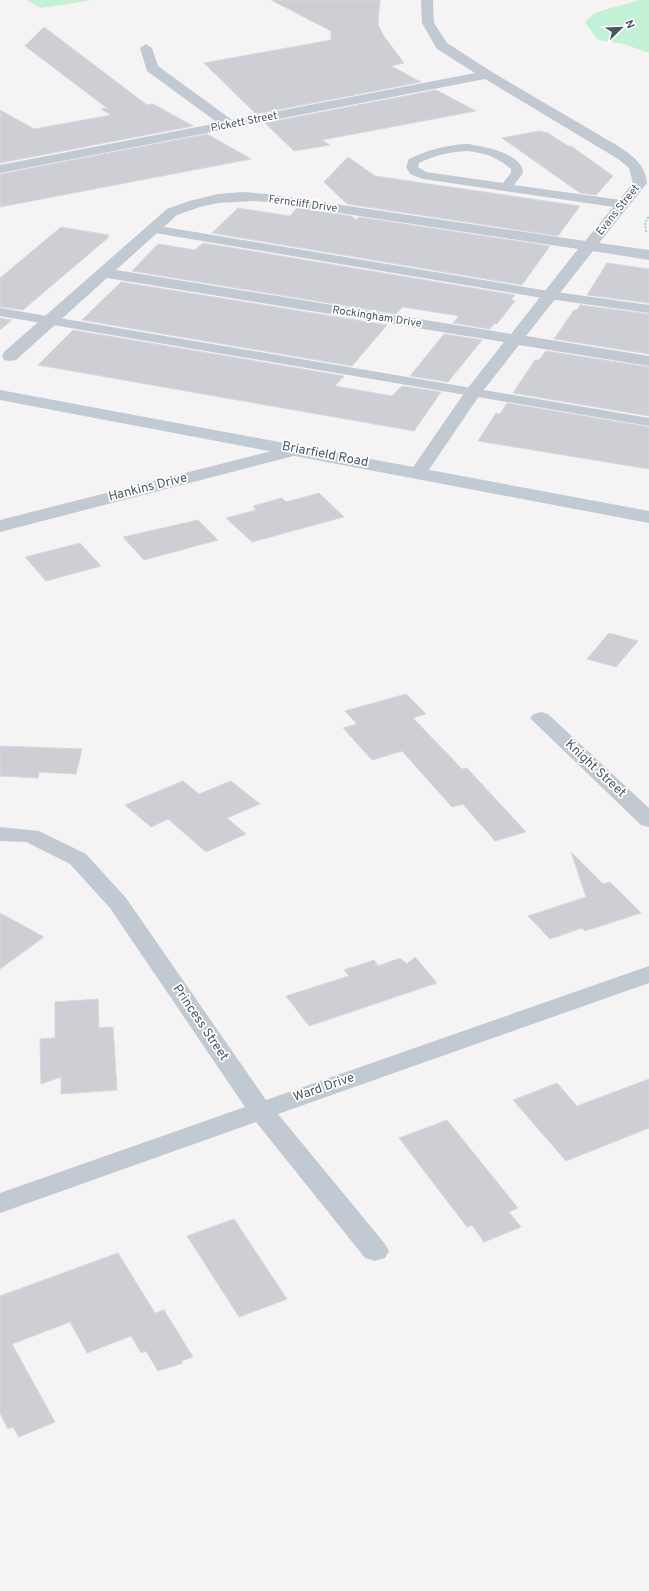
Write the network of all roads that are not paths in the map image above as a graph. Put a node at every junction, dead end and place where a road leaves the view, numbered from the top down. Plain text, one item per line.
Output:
1 (427, 0) edge
2 (146, 48) dead end
3 (487, 75) junction
4 (230, 125) junction
5 (0, 169) edge
6 (506, 187) junction
7 (621, 204) junction
8 (153, 229) junction
9 (589, 246) junction
10 (649, 255) edge
11 (105, 273) junction
12 (549, 295) junction
13 (649, 309) edge
14 (0, 312) edge
15 (50, 321) junction
16 (514, 340) junction
17 (10, 356) dead end
18 (649, 361) edge
19 (473, 393) junction
20 (0, 395) edge
21 (649, 422) edge
22 (295, 450) junction
23 (418, 473) junction
24 (649, 517) edge
25 (0, 526) edge
26 (541, 718) dead end
27 (649, 820) edge
28 (0, 834) edge
29 (649, 974) edge
30 (260, 1110) junction
31 (0, 1203) edge
32 (375, 1251) dead end

1 - 3 street, Evans Street
2 - 4 street
3 - 4 street, Pickett Street
3 - 7 street, Evans Street
4 - 5 street, Pickett Street
6 - 6 lane
6 - 7 lane
7 - 9 street, Evans Street
8 - 9 street, Ferncliff Drive
8 - 11 street, Ferncliff Drive
8 - 12 lane
9 - 10 street, Ferncliff Drive
9 - 12 street, Evans Street
11 - 15 street, Ferncliff Drive
11 - 16 street, Rockingham Drive
12 - 13 lane
12 - 16 street, Evans Street
14 - 15 lane
15 - 17 street, Ferncliff Drive
15 - 19 lane
16 - 18 street, Rockingham Drive
16 - 19 street, Evans Street
19 - 21 lane
19 - 23 street, Evans Street
20 - 22 main road, Briarfield Road
22 - 23 main road, Briarfield Road
22 - 25 street, Hankins Drive
23 - 24 main road, Briarfield Road
26 - 27 street, Knight Street
28 - 30 street, Princess Street
29 - 30 street, Ward Drive
30 - 31 street, Ward Drive
30 - 32 street, Princess Street

